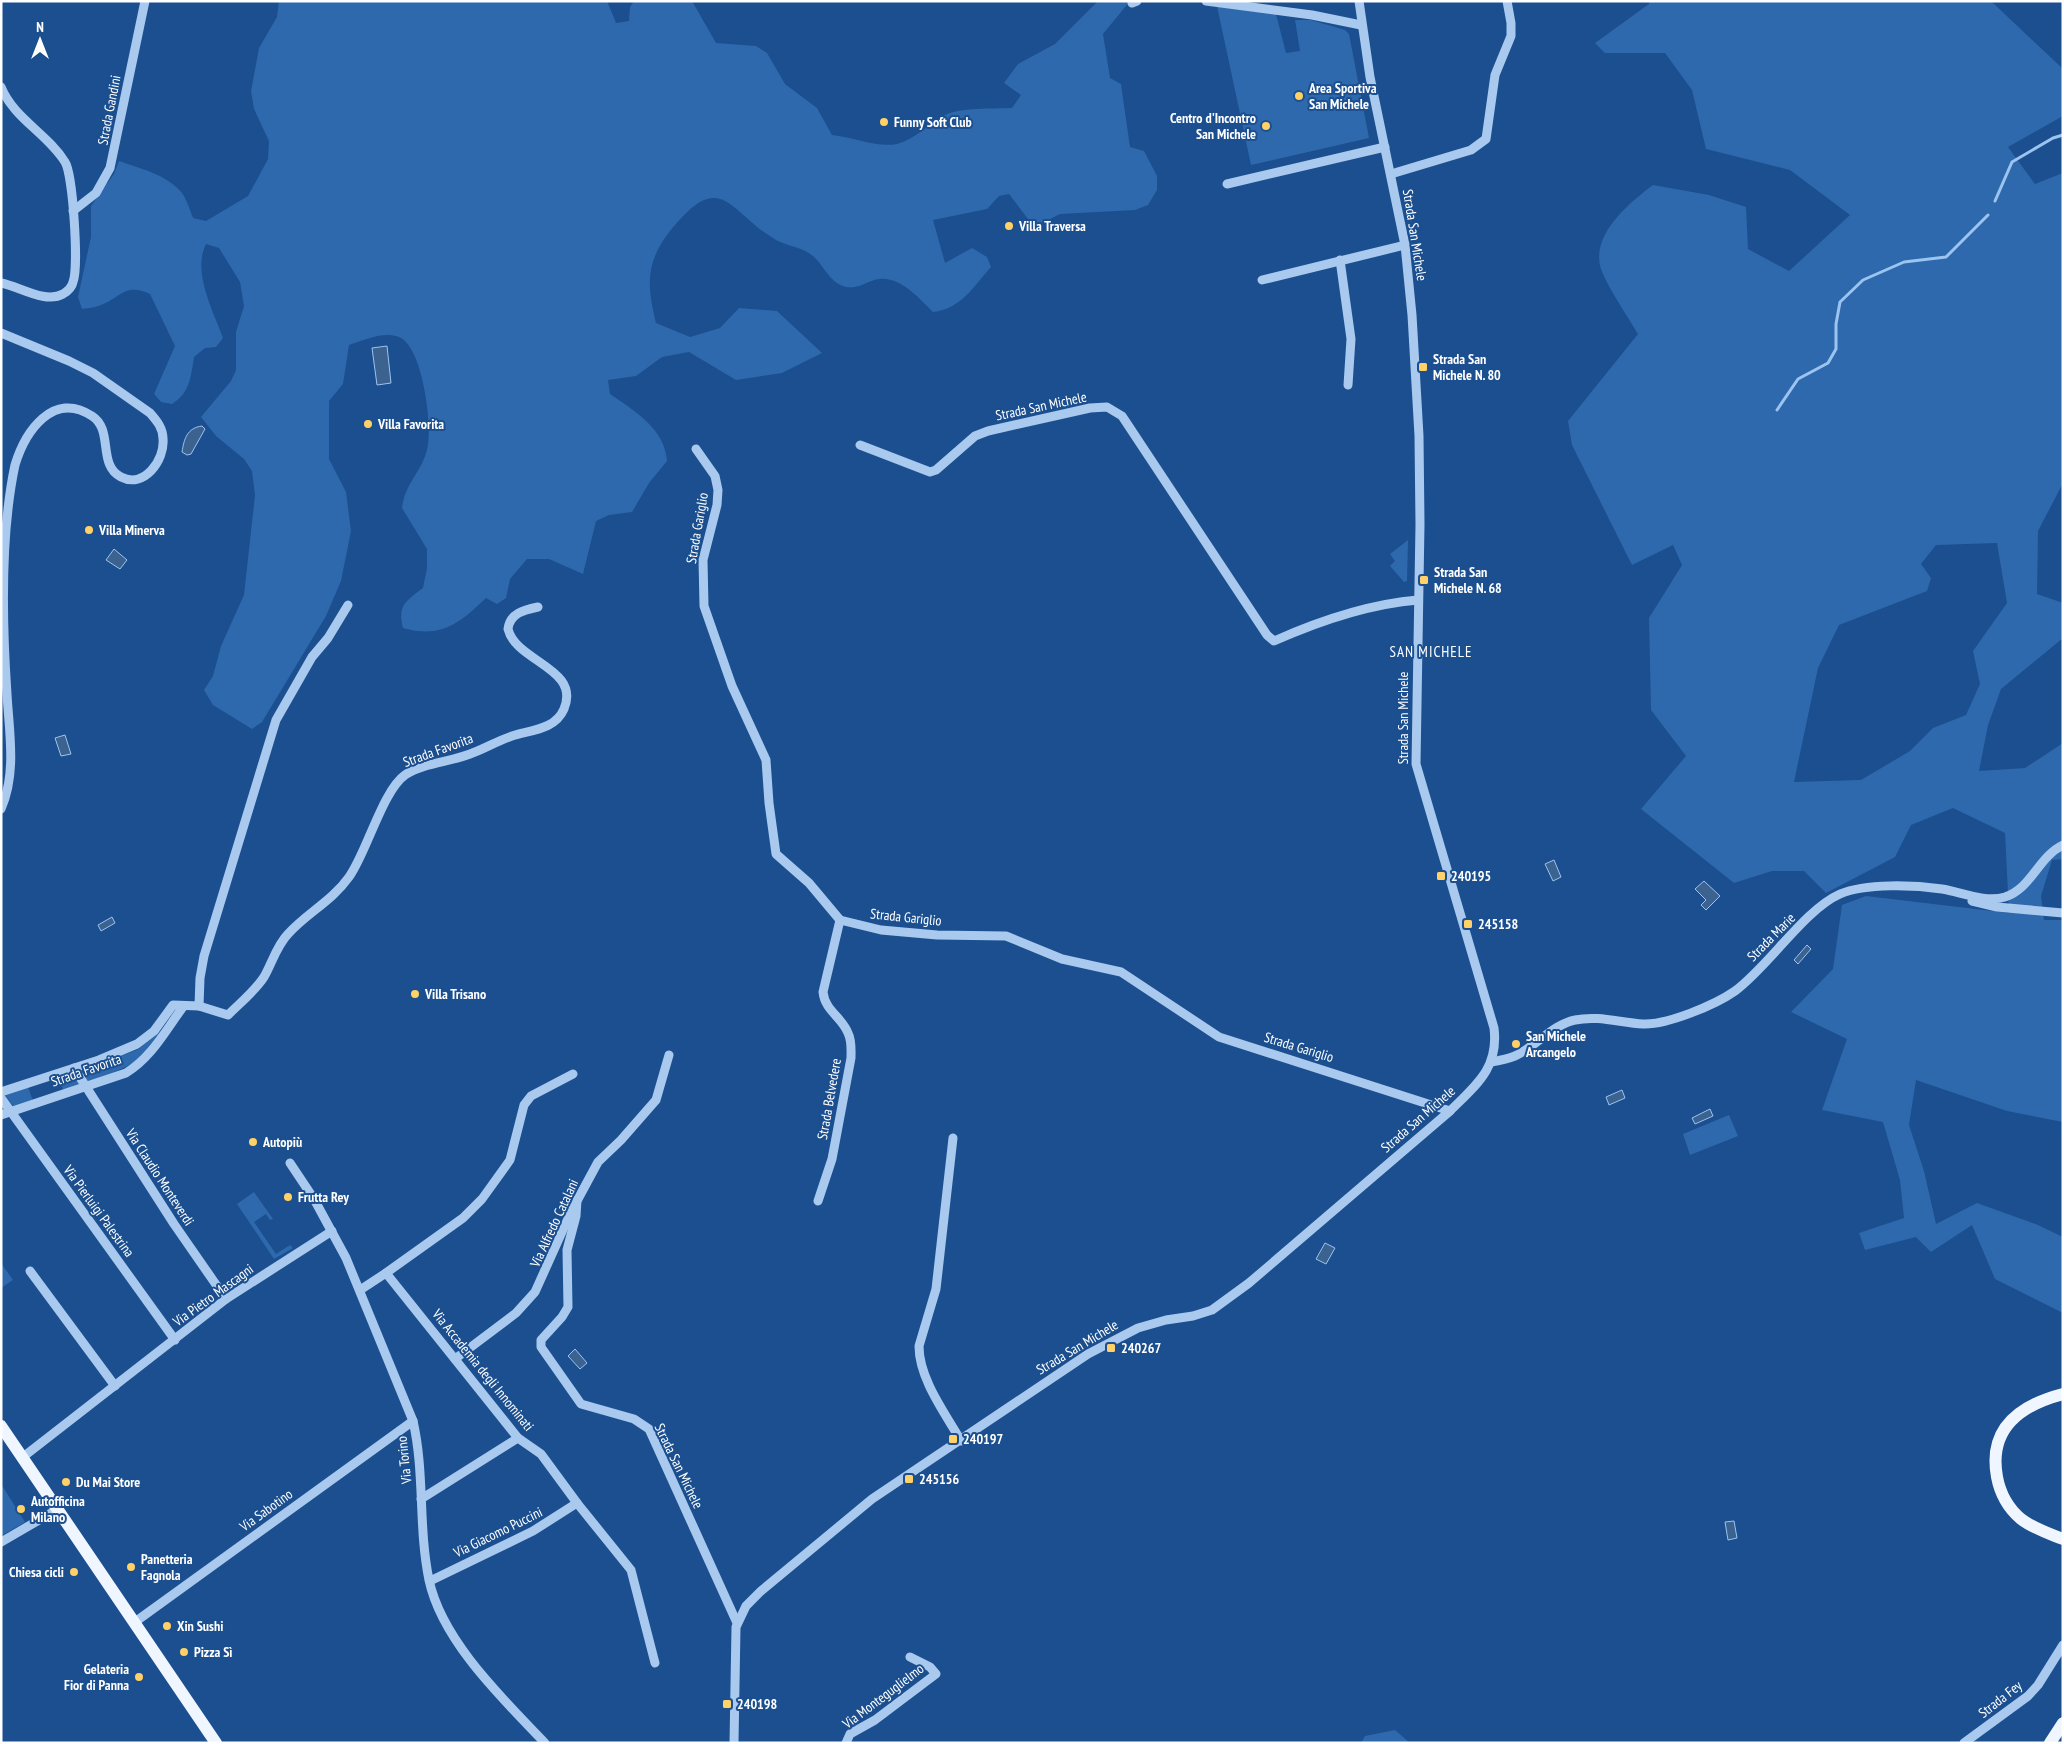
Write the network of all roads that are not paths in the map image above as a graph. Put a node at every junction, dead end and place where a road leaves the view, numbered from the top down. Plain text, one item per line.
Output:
1 (145, 1) edge
2 (1206, 1) edge
3 (1359, 1) edge
4 (1507, 1) edge
5 (1361, 25) junction
6 (1, 87) edge
7 (1385, 147) junction
8 (1391, 174) junction
9 (1227, 184) dead end
10 (73, 211) junction
11 (1404, 245) junction
12 (1340, 260) junction
13 (1262, 280) dead end
14 (1, 282) edge
15 (1, 333) edge
16 (1348, 385) dead end
17 (860, 445) dead end
18 (696, 449) dead end
19 (1418, 600) junction
20 (348, 605) dead end
21 (538, 607) dead end
22 (1, 809) edge
23 (2063, 845) edge
24 (1952, 892) junction
25 (2063, 913) edge
26 (840, 920) junction
27 (199, 1006) junction
28 (183, 1007) junction
29 (669, 1054) dead end
30 (1492, 1062) junction
31 (74, 1068) junction
32 (573, 1074) dead end
33 (84, 1086) junction
34 (1, 1092) edge
35 (1, 1098) edge
36 (1450, 1110) junction
37 (10, 1112) junction
38 (1, 1115) edge
39 (953, 1138) dead end
40 (290, 1163) dead end
41 (577, 1200) junction
42 (818, 1201) dead end
43 (332, 1231) junction
44 (30, 1271) dead end
45 (386, 1273) junction
46 (360, 1290) junction
47 (226, 1299) junction
48 (175, 1340) junction
49 (455, 1359) junction
50 (115, 1386) junction
51 (2063, 1394) edge
52 (413, 1421) junction
53 (1, 1426) edge
54 (518, 1438) junction
55 (961, 1440) junction
56 (23, 1457) junction
57 (421, 1499) junction
58 (577, 1502) junction
59 (58, 1509) junction
60 (2063, 1539) edge
61 (1, 1542) edge
62 (430, 1581) junction
63 (134, 1622) junction
64 (737, 1623) junction
65 (2063, 1644) edge
66 (910, 1657) dead end
67 (655, 1663) dead end
68 (2063, 1723) edge
69 (216, 1743) edge
70 (545, 1743) edge
71 (734, 1743) edge
72 (846, 1743) edge
73 (1964, 1743) edge
74 (2050, 1743) edge

1 - 10 street, Strada Gandini
2 - 5 street
3 - 5 street, Strada San Michele
4 - 8 street, Strada San Michele
5 - 7 street, Strada San Michele
6 - 10 street
7 - 8 street, Strada San Michele
7 - 9 street
8 - 11 street, Strada San Michele
10 - 14 street
11 - 12 street
11 - 19 street, Strada San Michele
12 - 13 street
12 - 16 street
15 - 22 street
17 - 19 street, Strada San Michele
18 - 26 street, Strada Gariglio
19 - 30 street, Strada San Michele
20 - 27 street
21 - 27 street, Strada Favorita
23 - 24 street, Strada Marie
24 - 25 street
24 - 30 street, Strada Marie
26 - 36 street, Strada Gariglio
26 - 42 street, Strada Belvedere
27 - 28 street, Strada Favorita
28 - 31 street, Strada Favorita
28 - 33 street, Strada Favorita
29 - 41 street, Via Alfredo Catalani
30 - 36 street, Strada San Michele
31 - 33 street, Via Claudio Monteverdi
31 - 34 street, Strada Favorita
32 - 45 street
33 - 37 street, Strada Favorita
33 - 47 street, Via Claudio Monteverdi
35 - 37 street, Via Pierluigi Palestrina
36 - 55 street, Strada San Michele
37 - 38 street, Strada Favorita
37 - 48 street, Via Pierluigi Palestrina
39 - 55 street
40 - 43 street, Via Torino
41 - 49 street, Via Alfredo Catalani
41 - 64 street, Strada San Michele
43 - 46 street, Via Torino
43 - 47 street, Via Pietro Mascagni
44 - 50 street
45 - 46 street
45 - 49 street, Via Accademia degli Innominati
46 - 52 street, Via Torino
47 - 48 street, Via Pietro Mascagni
48 - 50 street, Via Pietro Mascagni
49 - 54 street, Via Accademia degli Innominati
50 - 56 street, Via Pietro Mascagni
51 - 60 main road
52 - 57 street, Via Torino
52 - 63 street, Via Sabotino
53 - 56 main road
54 - 57 street
54 - 58 street, Via Accademia degli Innominati
55 - 64 street, Strada San Michele
56 - 59 main road
57 - 62 street, Via Torino
58 - 62 street, Via Giacomo Puccini
58 - 67 street, Via Accademia degli Innominati
59 - 61 street
59 - 63 main road
62 - 70 street, Via Torino
63 - 69 main road
64 - 71 street, Strada San Michele
65 - 73 street, Strada Fey
66 - 72 street, Via Monteguglielmo
68 - 74 main road

